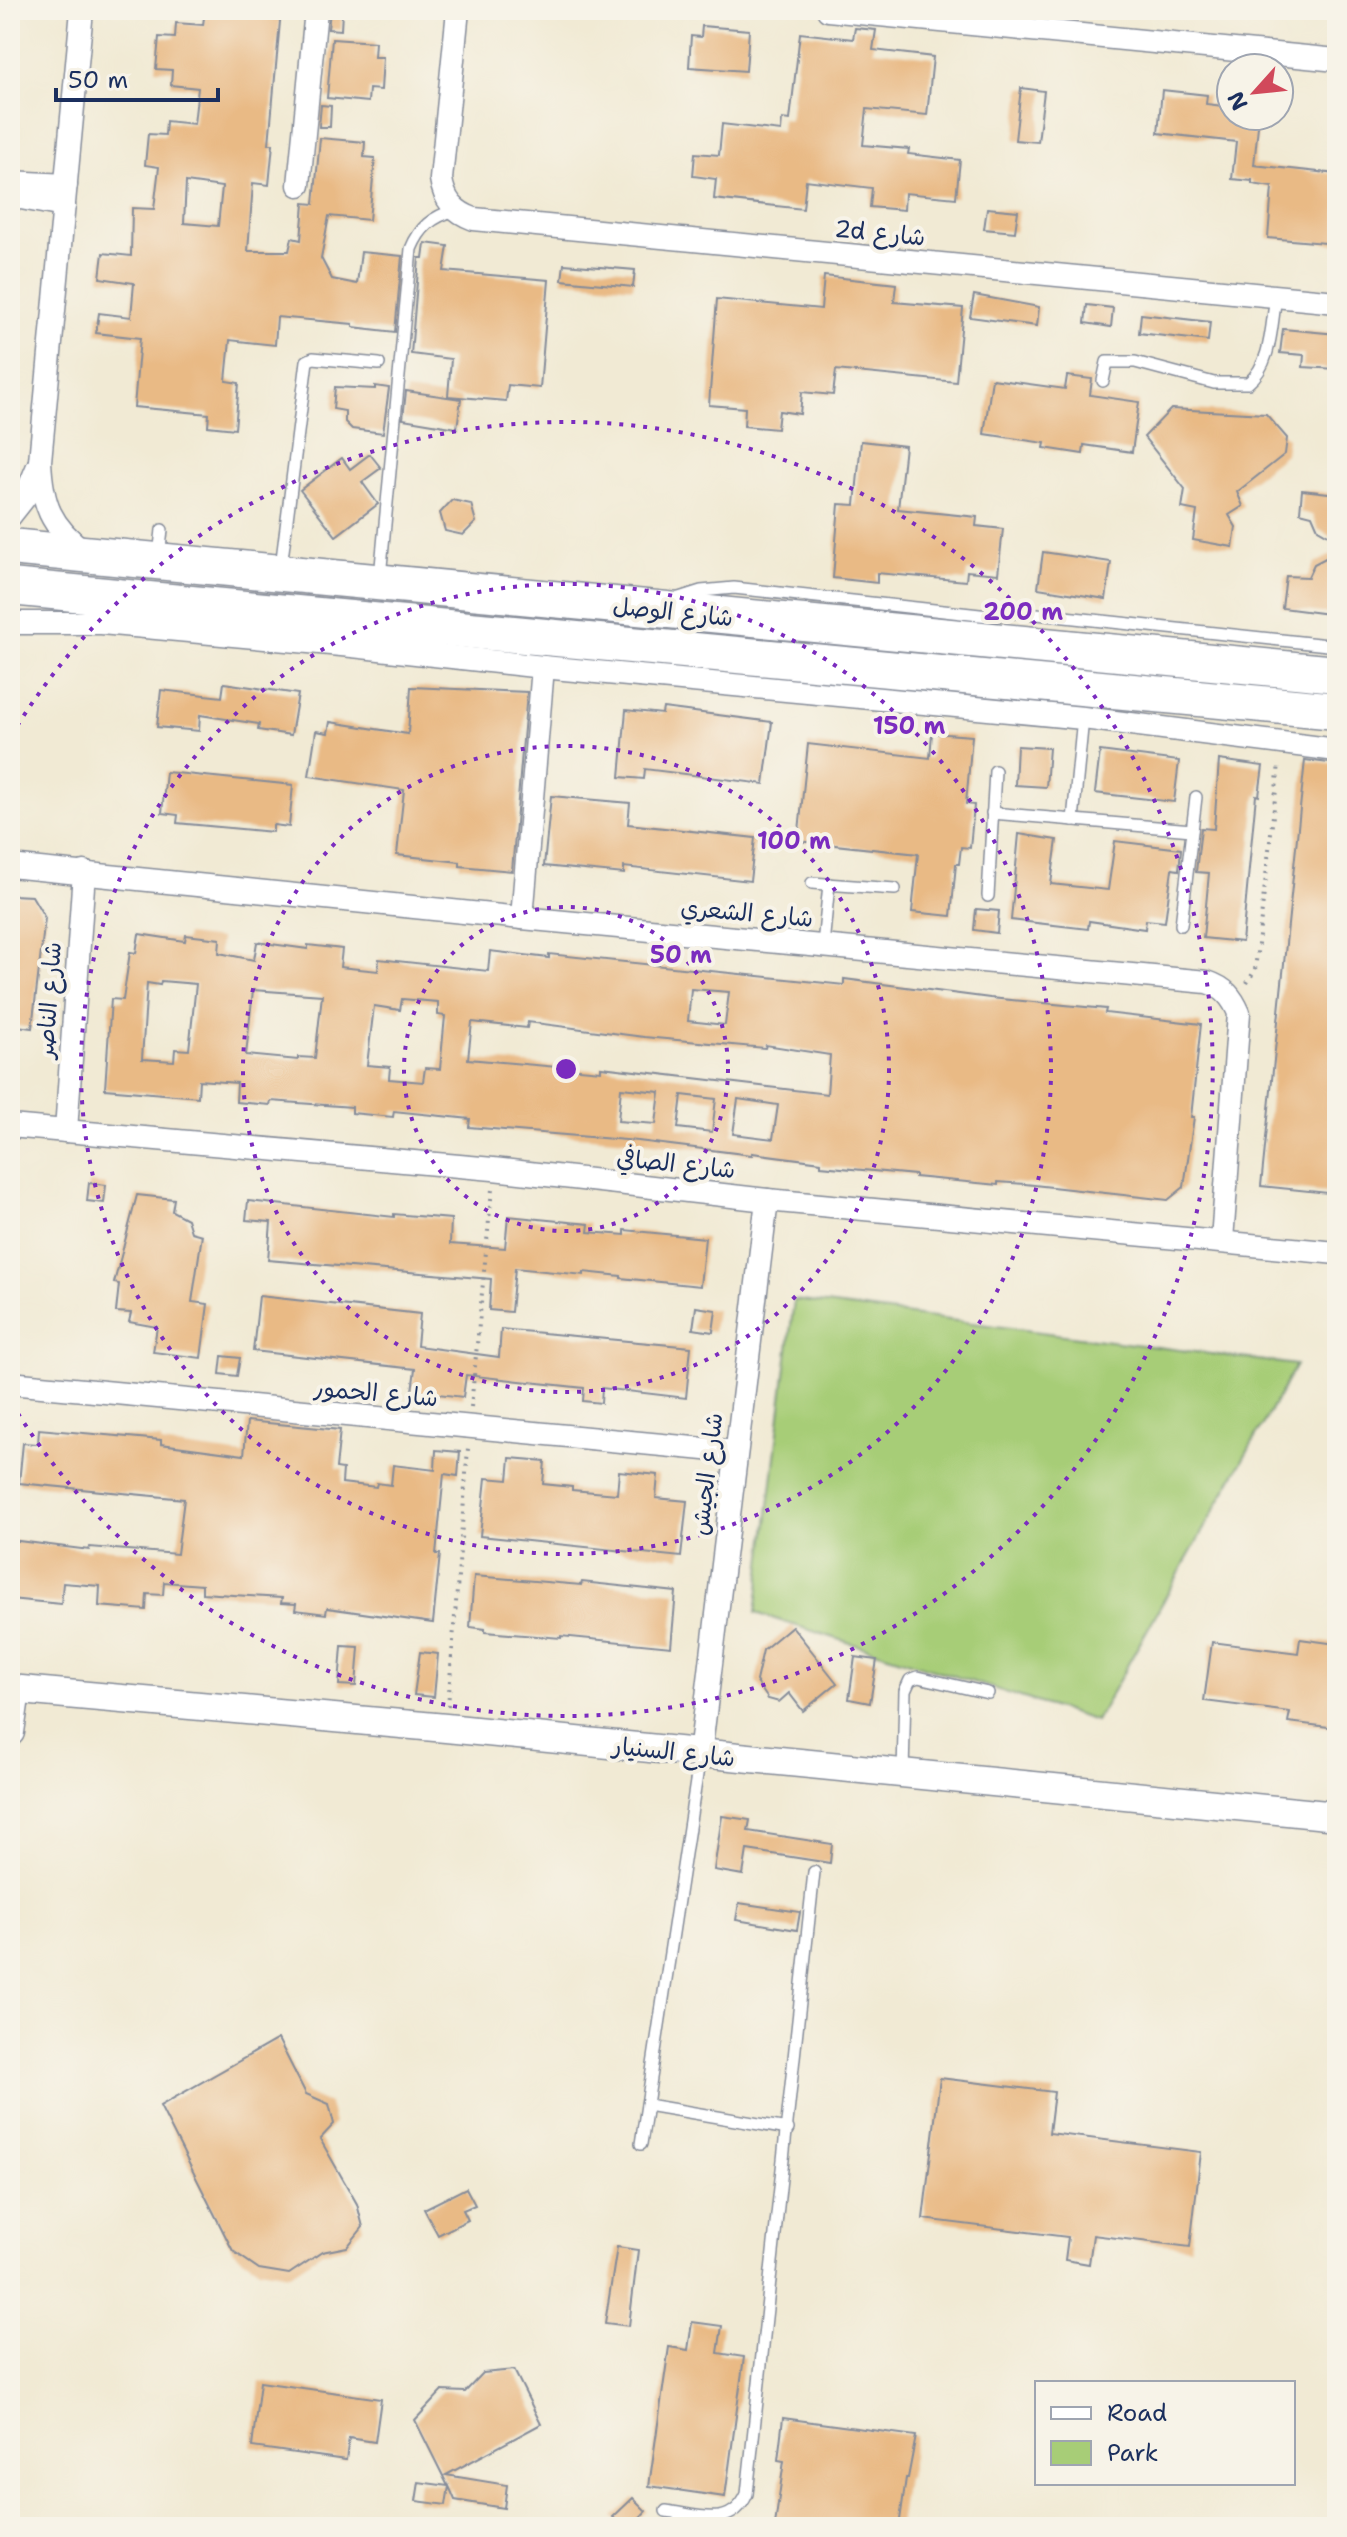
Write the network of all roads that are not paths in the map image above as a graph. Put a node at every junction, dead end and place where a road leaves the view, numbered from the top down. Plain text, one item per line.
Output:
1 (82, 10) edge
2 (316, 10) edge
3 (458, 10) edge
4 (828, 10) edge
5 (1337, 60) edge
6 (10, 182) edge
7 (299, 185) dead end
8 (10, 196) edge
9 (65, 196) junction
10 (455, 210) junction
11 (1276, 297) junction
12 (1337, 302) edge
13 (379, 364) dead end
14 (1103, 381) dead end
15 (40, 461) junction
16 (10, 516) edge
17 (10, 547) edge
18 (86, 553) junction
19 (281, 572) junction
20 (380, 581) junction
21 (10, 587) edge
22 (331, 618) junction
23 (10, 623) edge
24 (1008, 628) junction
25 (352, 646) junction
26 (1337, 646) edge
27 (862, 666) junction
28 (543, 667) junction
29 (1337, 674) edge
30 (824, 692) junction
31 (1337, 711) edge
32 (1083, 718) junction
33 (1337, 750) edge
34 (995, 771) dead end
35 (1196, 797) dead end
36 (992, 813) junction
37 (1073, 820) junction
38 (1192, 830) junction
39 (10, 866) edge
40 (84, 872) junction
41 (812, 883) dead end
42 (829, 884) junction
43 (895, 889) dead end
44 (988, 896) dead end
45 (522, 918) junction
46 (1181, 925) dead end
47 (823, 945) junction
48 (10, 1126) edge
49 (66, 1131) junction
50 (767, 1200) junction
51 (1222, 1240) junction
52 (1337, 1253) edge
53 (10, 1383) edge
54 (736, 1452) junction
55 (13, 1690) edge
56 (988, 1693) dead end
57 (10, 1732) edge
58 (700, 1755) junction
59 (902, 1774) junction
60 (1337, 1816) edge
61 (814, 1872) dead end
62 (647, 2105) junction
63 (788, 2129) junction
64 (641, 2144) dead end
65 (666, 2511) dead end
66 (721, 2523) edge

1 - 9 street
2 - 7 street
3 - 10 street
4 - 5 street
6 - 9 street
8 - 9 street
9 - 15 street
10 - 11 street, 2d شارع
10 - 20 lane
11 - 12 street, 2d شارع
11 - 14 lane
13 - 19 lane
15 - 16 street
15 - 18 street
17 - 18 main road, شارع الوصل
18 - 19 main road, شارع الوصل
19 - 20 main road, شارع الوصل
20 - 24 main road, شارع الوصل
21 - 22 main road, شارع الوصل
22 - 25 main road
22 - 27 main road, شارع الوصل
23 - 25 street
24 - 26 lane
24 - 29 main road, شارع الوصل
25 - 28 street
27 - 30 main road
27 - 31 main road, شارع الوصل
28 - 30 street
28 - 45 street
30 - 32 street
32 - 33 street
32 - 37 lane
34 - 36 lane
35 - 38 lane
36 - 37 lane
36 - 44 lane
37 - 38 lane
38 - 46 lane
39 - 40 street, شارع الشعري
40 - 45 street, شارع الشعري
40 - 49 street, شارع الناصر
41 - 42 lane
42 - 43 lane
42 - 47 lane
45 - 47 street, شارع الشعري
47 - 51 street, شارع الشعري
48 - 49 street, شارع الصافي
49 - 50 street, شارع الصافي
50 - 51 street, شارع الصافي
50 - 54 street, شارع الجيش
51 - 52 street, شارع الصافي
53 - 54 street, شارع الحمور
54 - 58 street, شارع الجيش
55 - 57 street
55 - 58 street, شارع السنيار
56 - 59 lane
58 - 59 street, شارع السنيار
58 - 62 lane
59 - 60 street, شارع السنيار
61 - 63 lane
62 - 63 lane
62 - 64 lane
63 - 66 lane
65 - 66 lane

